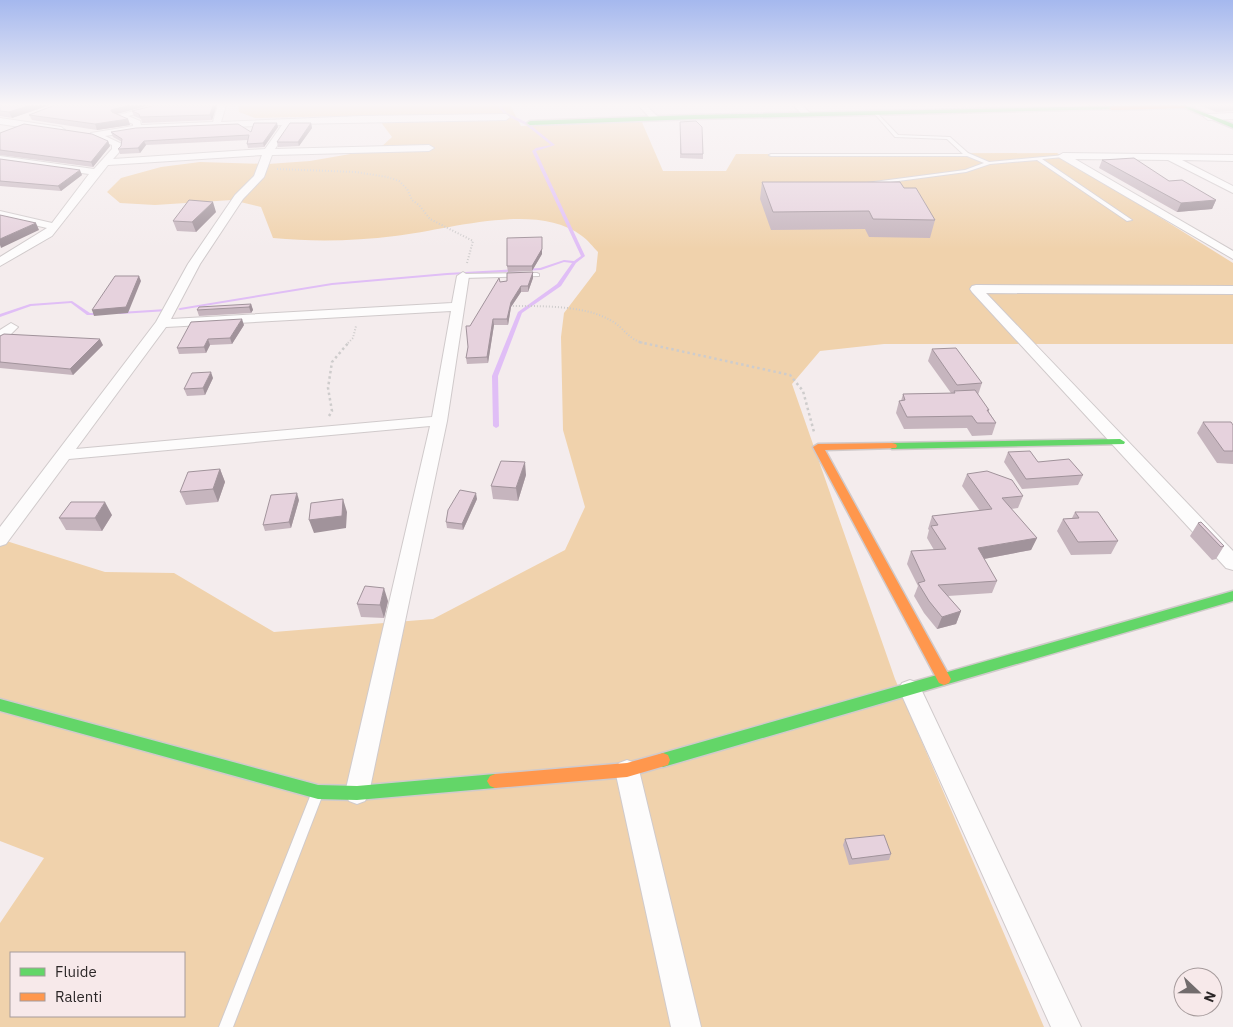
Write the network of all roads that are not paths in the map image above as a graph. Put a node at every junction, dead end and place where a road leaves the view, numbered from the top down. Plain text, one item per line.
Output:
1 (268, 152) edge
2 (114, 153) edge
3 (253, 153) edge
4 (964, 153) edge
5 (771, 155) dead end
6 (966, 155) junction
7 (1063, 156) junction
8 (1167, 157) junction
9 (1037, 158) junction
10 (1233, 158) edge
11 (2, 160) edge
12 (107, 162) junction
13 (989, 162) junction
14 (96, 172) junction
15 (859, 185) edge
16 (1233, 190) edge
17 (0, 214) edge
18 (1129, 220) dead end
19 (55, 227) junction
20 (1233, 256) edge
21 (0, 262) edge
22 (465, 270) joint
23 (537, 275) dead end
24 (1233, 290) edge
25 (457, 307) junction
26 (162, 324) junction
27 (0, 328) edge
28 (0, 337) edge
29 (439, 421) junction
30 (1120, 442) junction
31 (62, 456) junction
32 (0, 540) edge
33 (1233, 563) edge
34 (1233, 596) edge
35 (944, 679) junction
36 (910, 689) junction
37 (0, 705) edge
38 (627, 770) junction
39 (318, 792) junction
40 (357, 793) junction
41 (226, 1027) edge
42 (686, 1027) edge
43 (1066, 1027) edge

1 - 26 street
2 - 12 street
3 - 12 street
4 - 6 lane
5 - 6 lane
6 - 13 lane
7 - 8 street
7 - 9 lane
7 - 20 street
8 - 10 street
8 - 16 street
9 - 13 lane
9 - 18 lane
11 - 14 street
12 - 14 street
13 - 15 lane
14 - 19 street
17 - 19 street
19 - 21 street
22 - 23 lane
22 - 25 street
24 - 30 street
25 - 26 street
25 - 29 street
26 - 31 street
27 - 28 street
29 - 31 street
29 - 40 street
30 - 33 street
30 - 35 main road
31 - 32 street
34 - 35 main road
35 - 36 main road
36 - 38 main road
36 - 43 street
37 - 39 main road
38 - 40 main road
38 - 42 street
39 - 40 main road
39 - 41 lane

